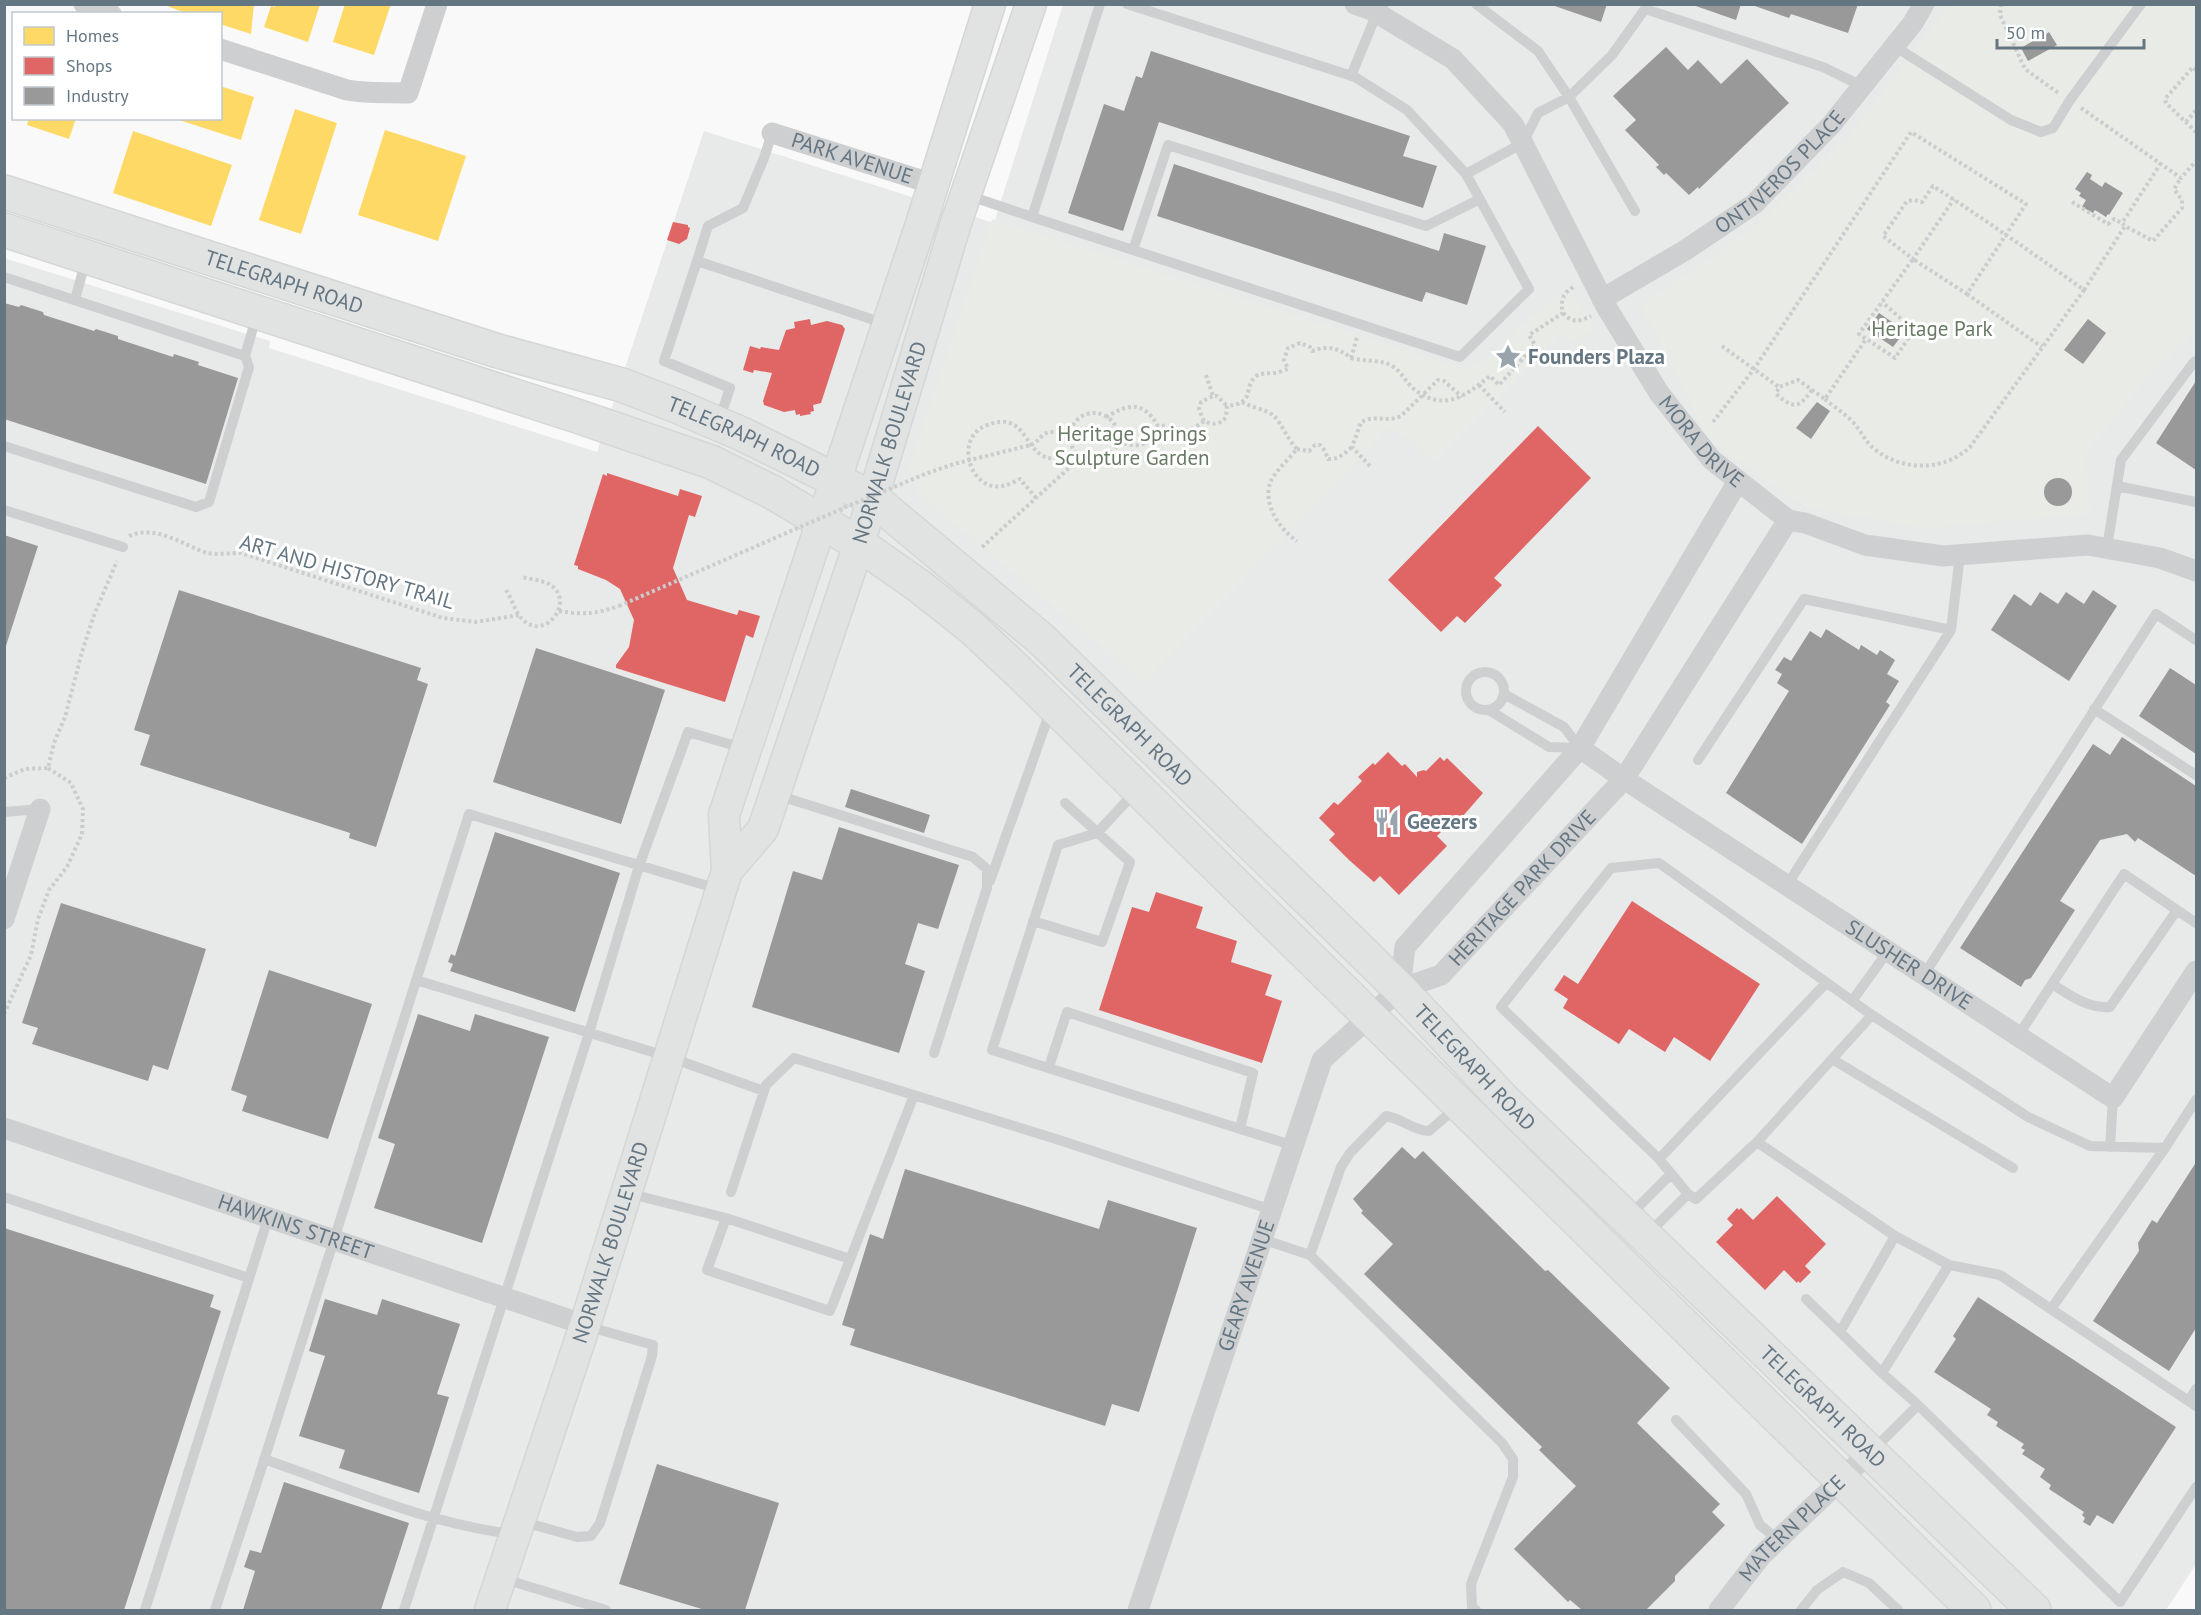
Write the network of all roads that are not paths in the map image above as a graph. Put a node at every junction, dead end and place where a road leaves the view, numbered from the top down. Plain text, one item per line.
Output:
1 (84, 4) edge
2 (437, 4) edge
3 (990, 4) edge
4 (1031, 4) edge
5 (1100, 4) edge
6 (1127, 4) edge
7 (1355, 4) edge
8 (1476, 4) edge
9 (1924, 4) edge
10 (2141, 4) edge
11 (1645, 7) edge
12 (1381, 9) edge
13 (106, 12) edge
14 (1894, 46) junction
15 (222, 50) edge
16 (1351, 76) junction
17 (1862, 86) junction
18 (1569, 98) junction
19 (772, 133) joint
20 (1523, 143) junction
21 (1466, 174) junction
22 (933, 184) junction
23 (4, 192) edge
24 (965, 195) junction
25 (1480, 199) junction
26 (1635, 211) dead end
27 (1032, 217) junction
28 (4, 230) edge
29 (1133, 250) junction
30 (87, 257) junction
31 (697, 261) junction
32 (4, 277) edge
33 (75, 299) junction
34 (1605, 304) junction
35 (304, 308) junction
36 (258, 312) junction
37 (887, 324) junction
38 (246, 356) junction
39 (2196, 362) edge
40 (718, 424) junction
41 (4, 446) edge
42 (835, 479) junction
43 (1738, 481) junction
44 (2117, 486) junction
45 (872, 498) junction
46 (2196, 502) edge
47 (4, 510) edge
48 (1788, 519) junction
49 (821, 523) junction
50 (859, 544) junction
51 (123, 547) road end
52 (2107, 548) junction
53 (1960, 555) junction
54 (2196, 571) edge
55 (1951, 630) junction
56 (2196, 640) edge
57 (1504, 694) junction
58 (1052, 706) junction
59 (1489, 710) junction
60 (2094, 710) junction
61 (1580, 748) junction
62 (746, 749) junction
63 (1698, 759) dead end
64 (2196, 775) edge
65 (1624, 779) junction
66 (1137, 790) junction
67 (774, 794) junction
68 (1065, 803) dead end
69 (40, 810) joint
70 (4, 812) edge
71 (1097, 833) junction
72 (639, 866) junction
73 (724, 881) junction
74 (1787, 885) junction
75 (986, 893) junction
76 (2177, 910) junction
77 (4, 919) edge
78 (1033, 921) junction
79 (2196, 923) edge
80 (1888, 951) junction
81 (2196, 971) edge
82 (1924, 975) junction
83 (416, 980) junction
84 (1826, 983) junction
85 (2052, 984) junction
86 (1400, 989) junction
87 (1852, 1001) junction
88 (1872, 1015) junction
89 (1371, 1016) junction
90 (589, 1033) junction
91 (2018, 1036) junction
92 (934, 1053) dead end
93 (669, 1058) junction
94 (1832, 1059) junction
95 (1049, 1067) junction
96 (764, 1091) junction
97 (914, 1095) junction
98 (2113, 1098) junction
99 (2196, 1100) edge
100 (1460, 1104) junction
101 (4, 1128) edge
102 (1240, 1129) junction
103 (1757, 1142) junction
104 (1294, 1146) junction
105 (2110, 1147) junction
106 (2165, 1148) junction
107 (1659, 1159) junction
108 (2013, 1168) dead end
109 (1671, 1174) junction
110 (627, 1192) junction
111 (730, 1192) dead end
112 (1688, 1194) junction
113 (4, 1197) edge
114 (1272, 1210) junction
115 (268, 1218) junction
116 (726, 1218) junction
117 (1636, 1227) junction
118 (1895, 1236) junction
119 (333, 1239) junction
120 (1262, 1239) junction
121 (1310, 1255) junction
122 (850, 1259) junction
123 (1949, 1265) junction
124 (249, 1278) junction
125 (504, 1298) junction
126 (1806, 1299) dead end
127 (2051, 1309) junction
128 (585, 1325) junction
129 (1840, 1332) junction
130 (1882, 1373) junction
131 (2196, 1389) edge
132 (2193, 1403) edge
133 (1918, 1405) junction
134 (1676, 1420) dead end
135 (1870, 1452) junction
136 (264, 1459) junction
137 (1841, 1480) junction
138 (2196, 1487) edge
139 (434, 1518) junction
140 (518, 1528) junction
141 (1779, 1540) junction
142 (501, 1578) junction
143 (567, 1598) junction
144 (1962, 1603) edge
145 (145, 1611) edge
146 (214, 1611) edge
147 (404, 1611) edge
148 (490, 1611) edge
149 (564, 1611) edge
150 (606, 1611) edge
151 (1138, 1611) edge
152 (1476, 1611) edge
153 (1719, 1611) edge
154 (1801, 1611) edge
155 (1898, 1611) edge
156 (2034, 1611) edge

1 - 13 street
2 - 15 street
3 - 22 main road, NORWALK BOULEVARD
4 - 24 main road, NORWALK BOULEVARD
5 - 27 lane
6 - 16 lane
7 - 12 street, MORA DRIVE
8 - 18 lane
9 - 14 street, ONTIVEROS PLACE
10 - 14 lane
11 - 17 lane
11 - 18 lane
12 - 16 lane
12 - 20 street, MORA DRIVE
14 - 17 street, ONTIVEROS PLACE
16 - 21 lane
17 - 34 street, ONTIVEROS PLACE
18 - 20 lane
18 - 26 lane
19 - 22 street, PARK AVENUE
19 - 31 lane
20 - 21 lane
20 - 34 street, MORA DRIVE
21 - 25 lane
22 - 37 main road, NORWALK BOULEVARD
23 - 35 main road, TELEGRAPH ROAD
24 - 27 lane
24 - 45 main road, NORWALK BOULEVARD
25 - 29 lane
25 - 29 lane
27 - 29 lane
28 - 30 main road, TELEGRAPH ROAD
30 - 33 lane
30 - 36 main road, TELEGRAPH ROAD
31 - 37 lane
31 - 40 lane
32 - 33 lane
33 - 38 lane
34 - 43 street, MORA DRIVE
35 - 36 main road, TELEGRAPH ROAD
35 - 40 main road, TELEGRAPH ROAD
35 - 49 main road, TELEGRAPH ROAD
36 - 38 lane
37 - 42 main road, NORWALK BOULEVARD
38 - 41 lane
39 - 44 lane
40 - 42 main road, TELEGRAPH ROAD
42 - 45 main road, TELEGRAPH ROAD
42 - 49 main road, NORWALK BOULEVARD
43 - 48 street, MORA DRIVE
43 - 61 street
44 - 46 lane
44 - 52 lane
45 - 50 main road, NORWALK BOULEVARD
45 - 86 main road, TELEGRAPH ROAD
47 - 51 lane
48 - 53 street, MORA DRIVE
48 - 65 street, HERITAGE PARK DRIVE
49 - 50 main road, TELEGRAPH ROAD
49 - 62 main road, NORWALK BOULEVARD
50 - 58 main road, TELEGRAPH ROAD
50 - 67 main road, NORWALK BOULEVARD
52 - 53 street, MORA DRIVE
52 - 54 street, MORA DRIVE
53 - 55 lane
55 - 63 lane
55 - 74 lane
56 - 60 lane
57 - 59 lane
57 - 59 lane
57 - 61 lane
58 - 66 main road, TELEGRAPH ROAD
58 - 75 lane
59 - 61 lane
60 - 64 lane
60 - 82 lane
61 - 65 street, SLUSHER DRIVE
61 - 86 street
62 - 72 lane
62 - 73 main road, NORWALK BOULEVARD
65 - 74 street, SLUSHER DRIVE
65 - 86 street, HERITAGE PARK DRIVE
66 - 71 lane
66 - 89 main road, TELEGRAPH ROAD
67 - 73 main road, NORWALK BOULEVARD
67 - 75 lane
68 - 71 lane
69 - 70 lane
69 - 77 street
71 - 78 lane
71 - 78 lane
72 - 73 lane
72 - 83 lane
72 - 90 lane
73 - 93 main road, NORWALK BOULEVARD
74 - 80 street, SLUSHER DRIVE
75 - 92 lane
76 - 79 lane
76 - 85 lane
76 - 85 lane
78 - 95 lane
80 - 82 street, SLUSHER DRIVE
80 - 87 lane
81 - 98 street
82 - 91 street, SLUSHER DRIVE
83 - 90 lane
83 - 119 lane
84 - 87 lane
84 - 107 lane
84 - 107 lane
85 - 91 lane
86 - 89 street, GEARY AVENUE
86 - 117 main road, TELEGRAPH ROAD
87 - 88 lane
88 - 94 lane
88 - 105 lane
89 - 100 main road, TELEGRAPH ROAD
89 - 104 street, GEARY AVENUE
90 - 93 lane
90 - 125 lane
91 - 98 street, SLUSHER DRIVE
93 - 96 lane
93 - 110 main road, NORWALK BOULEVARD
94 - 103 lane
94 - 108 lane
95 - 102 lane
95 - 102 lane
96 - 97 lane
96 - 111 lane
97 - 114 lane
97 - 122 lane
98 - 105 lane
99 - 106 lane
100 - 121 lane
100 - 137 main road, TELEGRAPH ROAD
101 - 115 street, HAWKINS STREET
102 - 104 lane
103 - 112 lane
103 - 118 lane
104 - 114 street, GEARY AVENUE
105 - 106 lane
106 - 127 lane
107 - 109 lane
109 - 112 lane
109 - 117 lane
110 - 116 lane
110 - 128 main road, NORWALK BOULEVARD
112 - 117 lane
113 - 124 lane
114 - 120 street, GEARY AVENUE
115 - 119 street, HAWKINS STREET
115 - 124 lane
116 - 122 lane
116 - 122 lane
117 - 135 main road, TELEGRAPH ROAD
118 - 123 lane
118 - 129 lane
119 - 125 street, HAWKINS STREET
119 - 136 lane
120 - 121 lane
120 - 151 street, GEARY AVENUE
121 - 152 lane
123 - 127 lane
123 - 130 lane
124 - 145 lane
125 - 128 street, HAWKINS STREET
125 - 139 lane
126 - 129 lane
127 - 132 lane
128 - 140 main road, NORWALK BOULEVARD
128 - 140 lane
129 - 130 lane
130 - 133 lane
131 - 132 lane
133 - 135 lane
133 - 138 lane
134 - 141 lane
135 - 137 street, MATERN PLACE
135 - 156 main road, TELEGRAPH ROAD
136 - 139 lane
136 - 146 lane
137 - 141 street, MATERN PLACE
137 - 144 main road, TELEGRAPH ROAD
139 - 140 lane
139 - 147 lane
140 - 142 main road, NORWALK BOULEVARD
141 - 153 street, MATERN PLACE
142 - 143 lane
142 - 148 main road, NORWALK BOULEVARD
143 - 149 lane
143 - 150 lane
154 - 155 lane

